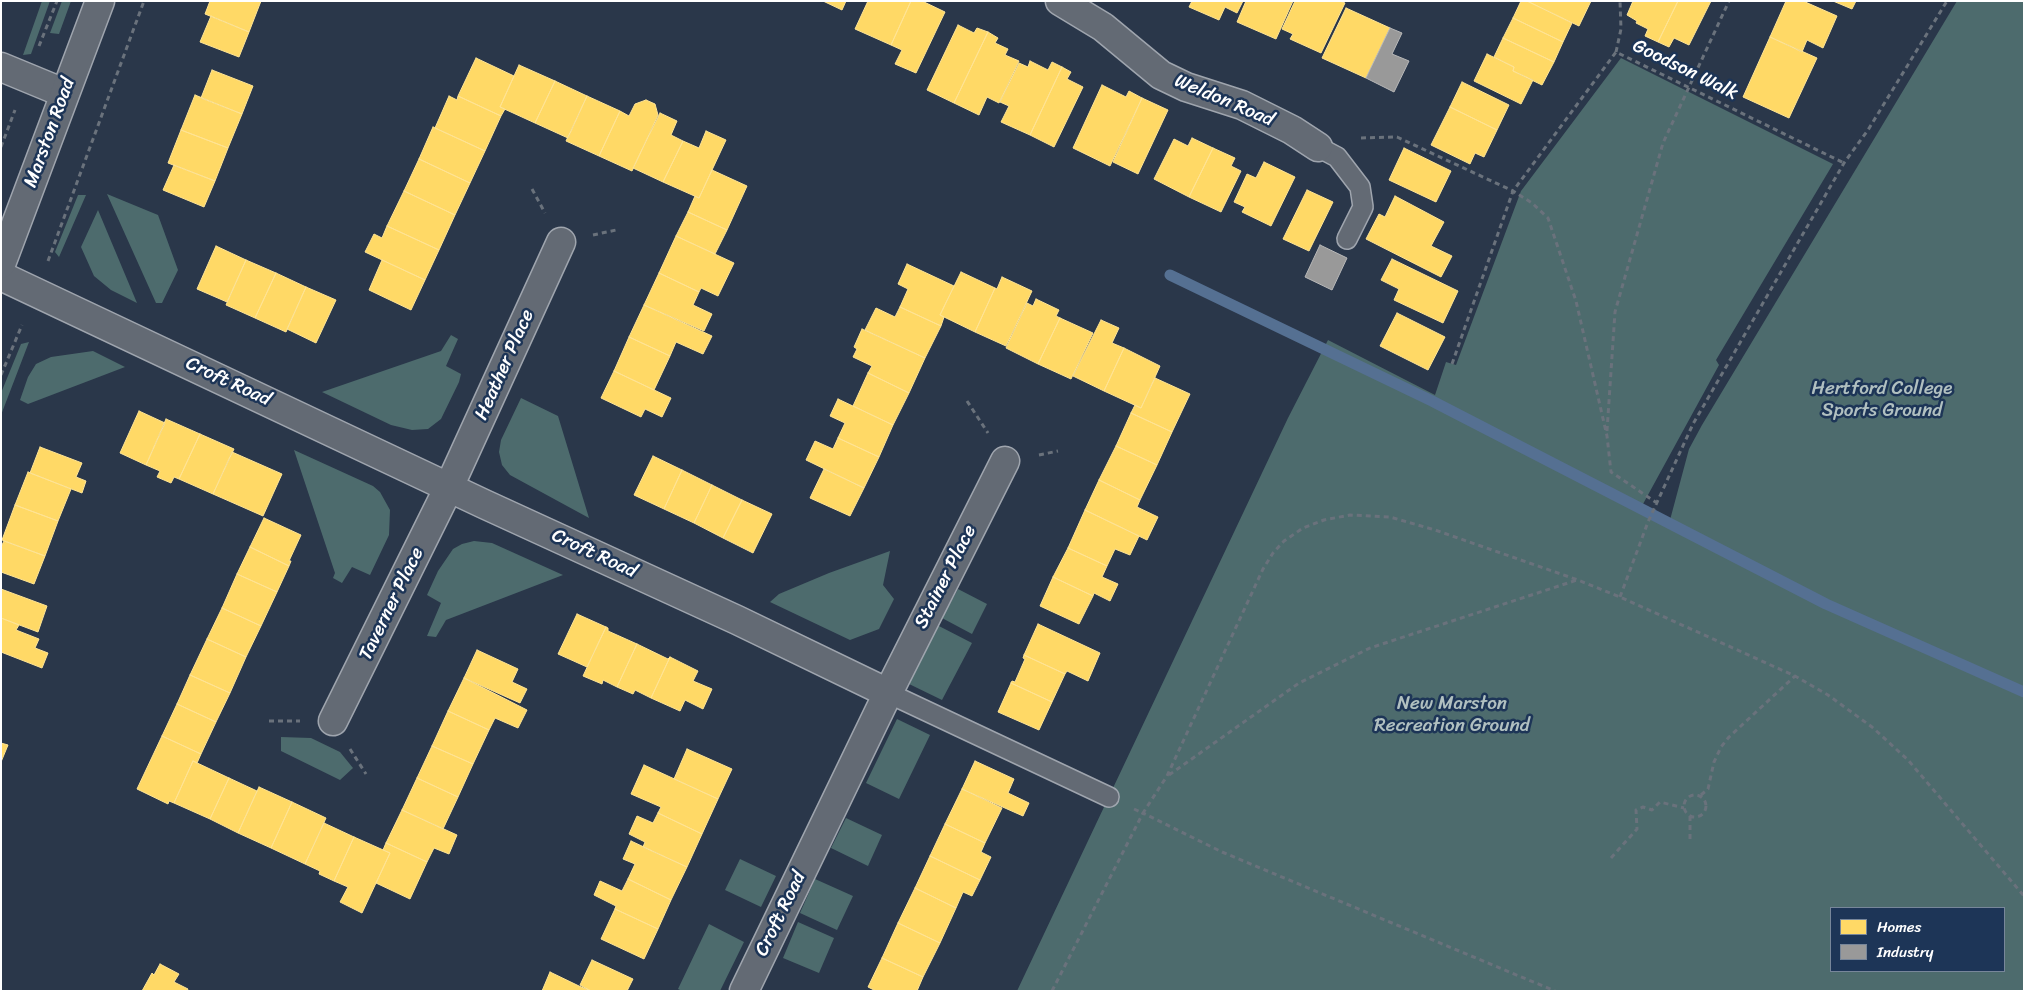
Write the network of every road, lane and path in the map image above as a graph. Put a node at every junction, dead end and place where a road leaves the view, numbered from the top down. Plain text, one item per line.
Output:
1 (57, 1) edge
2 (100, 1) edge
3 (144, 1) edge
4 (1060, 1) edge
5 (1620, 1) edge
6 (1729, 1) edge
7 (1947, 1) edge
8 (38, 49) dead end
9 (1616, 52) junction
10 (1, 67) edge
11 (1689, 86) junction
12 (64, 93) junction
13 (16, 108) dead end
14 (1, 147) edge
15 (1318, 147) junction
16 (1844, 163) junction
17 (1513, 191) junction
18 (1347, 239) dead end
19 (561, 242) dead end
20 (1, 264) edge
21 (1, 276) edge
22 (36, 292) junction
23 (1452, 364) dead end
24 (1, 375) edge
25 (1607, 436) junction
26 (1005, 461) dead end
27 (450, 487) junction
28 (1657, 503) junction
29 (1578, 580) junction
30 (1620, 597) junction
31 (1795, 676) junction
32 (888, 693) junction
33 (333, 721) dead end
34 (1167, 776) junction
35 (1701, 795) junction
36 (1109, 796) joint
37 (1684, 808) junction
38 (1143, 813) junction
39 (1690, 816) junction
40 (1690, 840) dead end
41 (1612, 858) dead end
42 (2024, 896) edge
43 (744, 991) edge
44 (1052, 991) edge
45 (1554, 991) edge

1 - 8 path
2 - 12 street, Marston Road
3 - 22 path
4 - 15 street, Weldon Road
5 - 9 path
6 - 11 path
7 - 16 path
9 - 11 path, Goodson Walk
9 - 17 path, Goodson Walk
10 - 12 street
11 - 16 path, Goodson Walk
11 - 25 path
12 - 20 street, Marston Road
13 - 14 path
15 - 17 path
15 - 18 lane
16 - 28 path
17 - 23 path, Goodson Walk
17 - 25 path
19 - 27 street, Heather Place
21 - 22 street, Croft Road
22 - 24 path
22 - 27 street, Croft Road
25 - 28 path
26 - 32 street, Stainer Place
27 - 32 street, Croft Road
27 - 33 street, Taverner Place
28 - 30 path
29 - 30 path
29 - 34 path
29 - 34 path
30 - 31 path
31 - 35 path
31 - 42 path
32 - 36 lane
32 - 43 street, Croft Road
34 - 38 path
35 - 37 path
35 - 39 path
36 - 38 path
37 - 39 path
37 - 41 path
38 - 44 path
38 - 45 path
39 - 40 path

